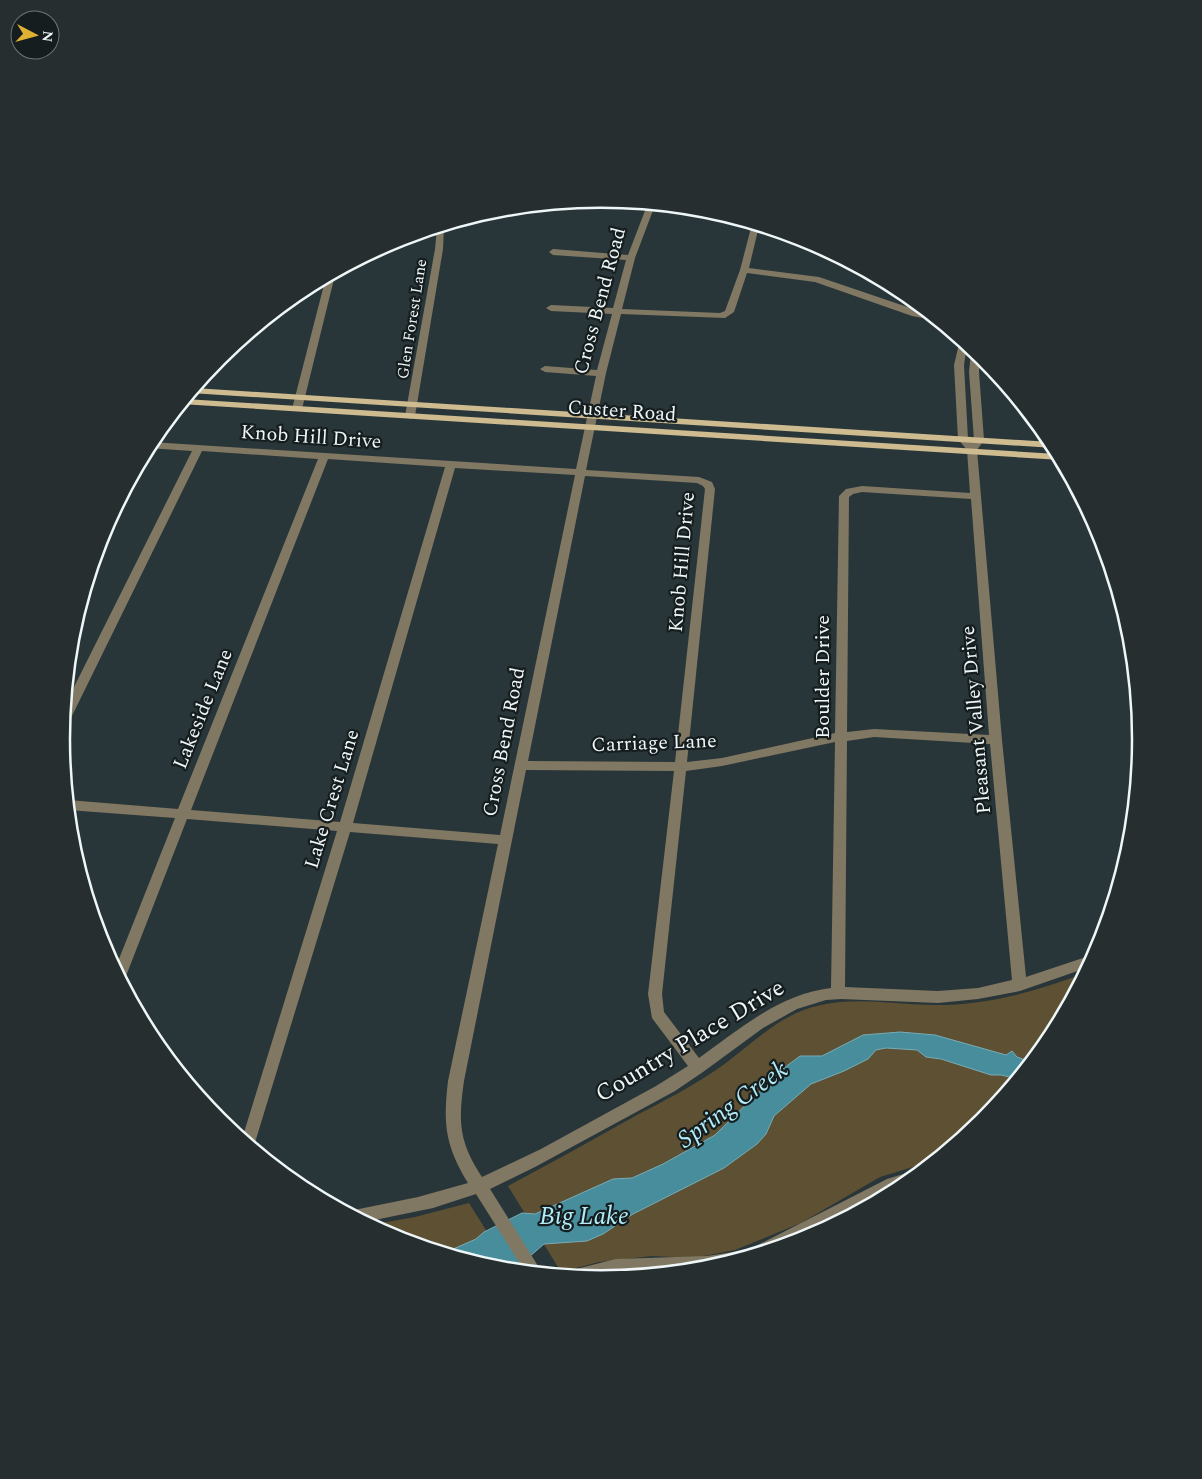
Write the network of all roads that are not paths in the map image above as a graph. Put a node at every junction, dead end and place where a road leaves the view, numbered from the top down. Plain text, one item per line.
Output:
1 (649, 211) edge
2 (753, 232) edge
3 (440, 234) edge
4 (553, 252) dead end
5 (631, 258) junction
6 (744, 270) junction
7 (329, 284) edge
8 (551, 308) dead end
9 (616, 310) junction
10 (917, 313) edge
11 (962, 350) edge
12 (975, 363) edge
13 (544, 369) dead end
14 (959, 372) junction
15 (974, 372) junction
16 (601, 373) junction
17 (200, 392) edge
18 (300, 398) junction
19 (191, 402) edge
20 (413, 405) junction
21 (296, 408) junction
22 (410, 416) junction
23 (592, 421) junction
24 (964, 439) junction
25 (976, 445) junction
26 (1044, 445) edge
27 (158, 446) edge
28 (198, 448) junction
29 (324, 456) junction
30 (1050, 456) edge
31 (451, 464) junction
32 (580, 472) junction
33 (976, 496) junction
34 (71, 706) edge
35 (841, 736) junction
36 (996, 740) junction
37 (521, 765) junction
38 (681, 767) junction
39 (75, 806) edge
40 (182, 814) junction
41 (344, 827) junction
42 (506, 840) junction
43 (1082, 963) edge
44 (122, 967) edge
45 (1020, 985) junction
46 (838, 992) junction
47 (698, 1068) junction
48 (250, 1138) edge
49 (479, 1186) junction
50 (880, 1191) edge
51 (364, 1215) edge
52 (800, 1231) edge
53 (676, 1265) edge
54 (531, 1266) edge
55 (604, 1270) edge

1 - 5 street, Cross Bend Road
2 - 6 street
3 - 20 street, Glen Forest Lane
4 - 5 street
5 - 9 street, Cross Bend Road
6 - 9 street
6 - 10 street
7 - 18 street
8 - 9 street
9 - 16 street, Cross Bend Road
11 - 14 street
12 - 15 street, Pleasant Valley Drive
13 - 16 street
14 - 15 street
14 - 24 street
15 - 25 street, Pleasant Valley Drive
16 - 23 street, Cross Bend Road
17 - 18 main road, Custer Road
18 - 20 main road, Custer Road
18 - 21 street
19 - 21 main road, Custer Road
20 - 22 street, Glen Forest Lane
20 - 23 main road, Custer Road
21 - 22 main road, Custer Road
22 - 23 main road, Custer Road
23 - 24 main road, Custer Road
23 - 25 main road, Custer Road
23 - 32 street, Cross Bend Road
24 - 25 street
25 - 26 main road, Custer Road
25 - 30 main road, Custer Road
25 - 33 street, Pleasant Valley Drive
27 - 28 street, Knob Hill Drive
28 - 29 street, Knob Hill Drive
28 - 34 street
29 - 31 street, Knob Hill Drive
29 - 40 street, Lakeside Lane
31 - 32 street, Knob Hill Drive
31 - 41 street, Lake Crest Lane
32 - 37 street, Cross Bend Road
32 - 38 street, Knob Hill Drive
33 - 35 street, Boulder Drive
33 - 36 street, Pleasant Valley Drive
35 - 36 street, Carriage Lane
35 - 38 street, Carriage Lane
35 - 46 street, Boulder Drive
36 - 45 street, Pleasant Valley Drive
37 - 38 street, Carriage Lane
37 - 42 street, Cross Bend Road
38 - 47 street, Knob Hill Drive
39 - 40 street
40 - 41 street
40 - 44 street, Lakeside Lane
41 - 42 street
41 - 48 street, Lake Crest Lane
42 - 49 street, Cross Bend Road
43 - 45 street, Country Place Drive
45 - 46 street, Country Place Drive
46 - 47 street, Country Place Drive
47 - 49 street, Country Place Drive
49 - 51 street, Country Place Drive
49 - 54 street, Cross Bend Road
50 - 52 street
53 - 55 street

